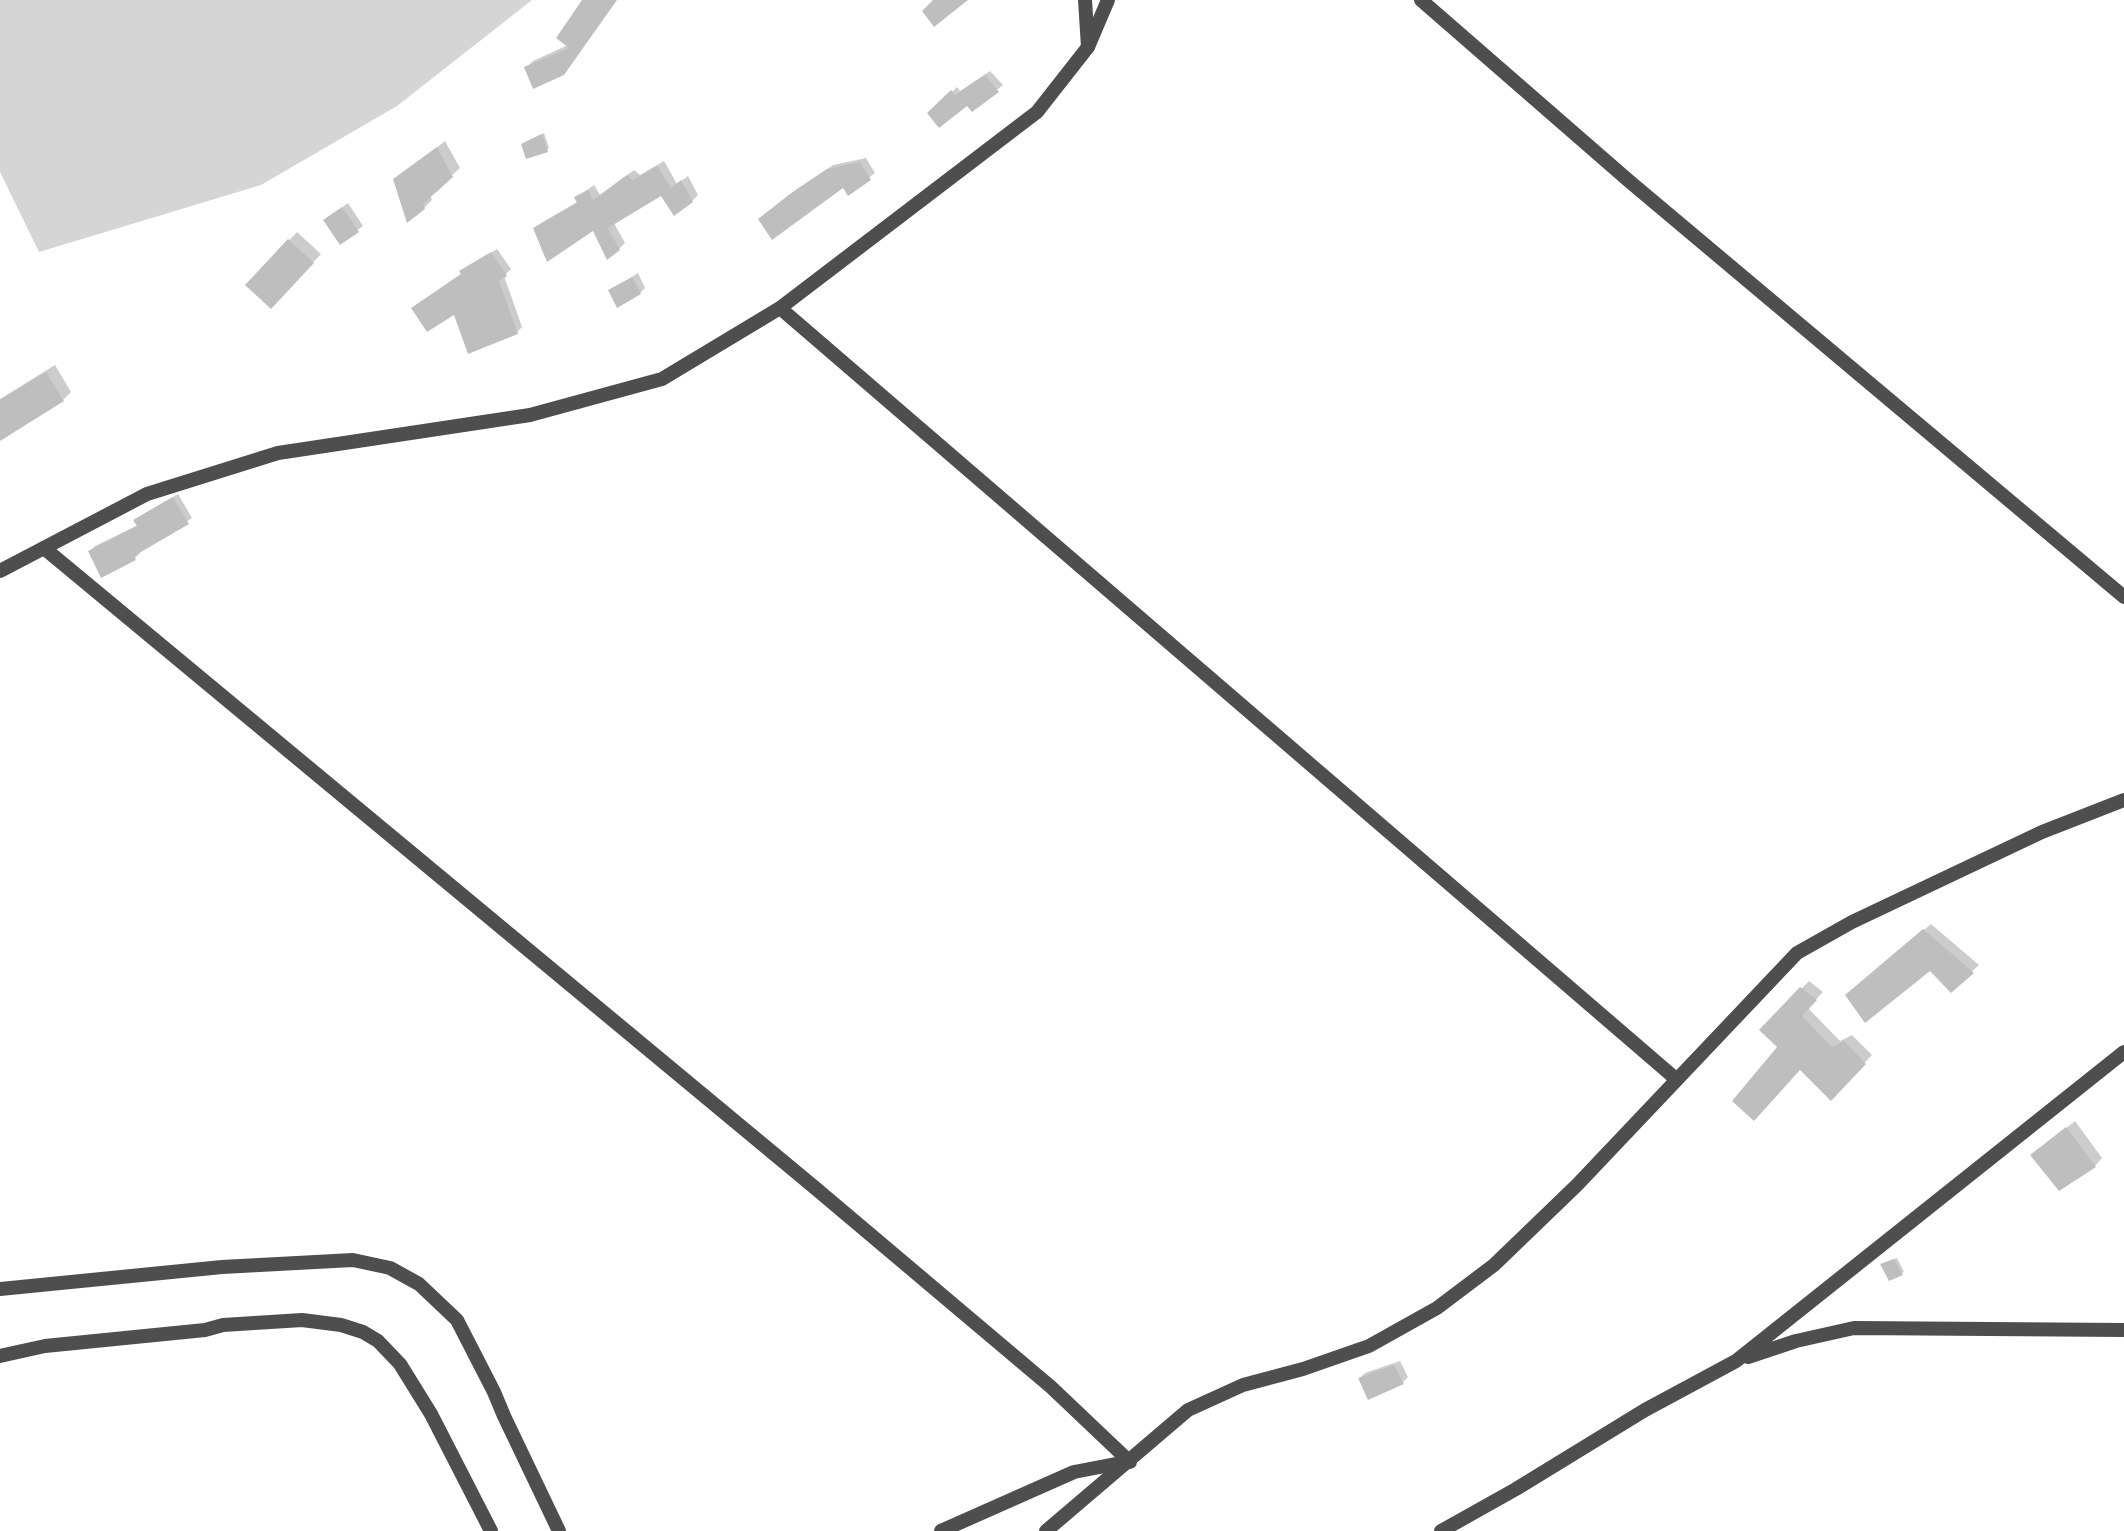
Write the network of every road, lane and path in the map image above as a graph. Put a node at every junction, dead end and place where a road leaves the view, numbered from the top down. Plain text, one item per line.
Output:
1 (1085, 0) edge
2 (1108, 0) edge
3 (1421, 0) edge
4 (1088, 47) junction
5 (779, 308) junction
6 (44, 548) junction
7 (0, 571) edge
8 (2124, 597) edge
9 (2124, 800) edge
10 (2124, 1052) edge
11 (1676, 1079) junction
12 (0, 1289) edge
13 (2124, 1330) edge
14 (0, 1356) edge
15 (1736, 1361) junction
16 (1130, 1462) junction
17 (491, 1531) edge
18 (559, 1531) edge
19 (941, 1531) edge
20 (1046, 1531) edge
21 (1441, 1531) edge

1 - 4 street
2 - 4 street
3 - 8 street
4 - 5 street
5 - 6 street
5 - 11 street
6 - 7 street
6 - 16 street
9 - 11 street
10 - 15 street
11 - 16 street
12 - 18 street
13 - 15 street
14 - 17 street
15 - 21 street
16 - 19 street
16 - 20 street

